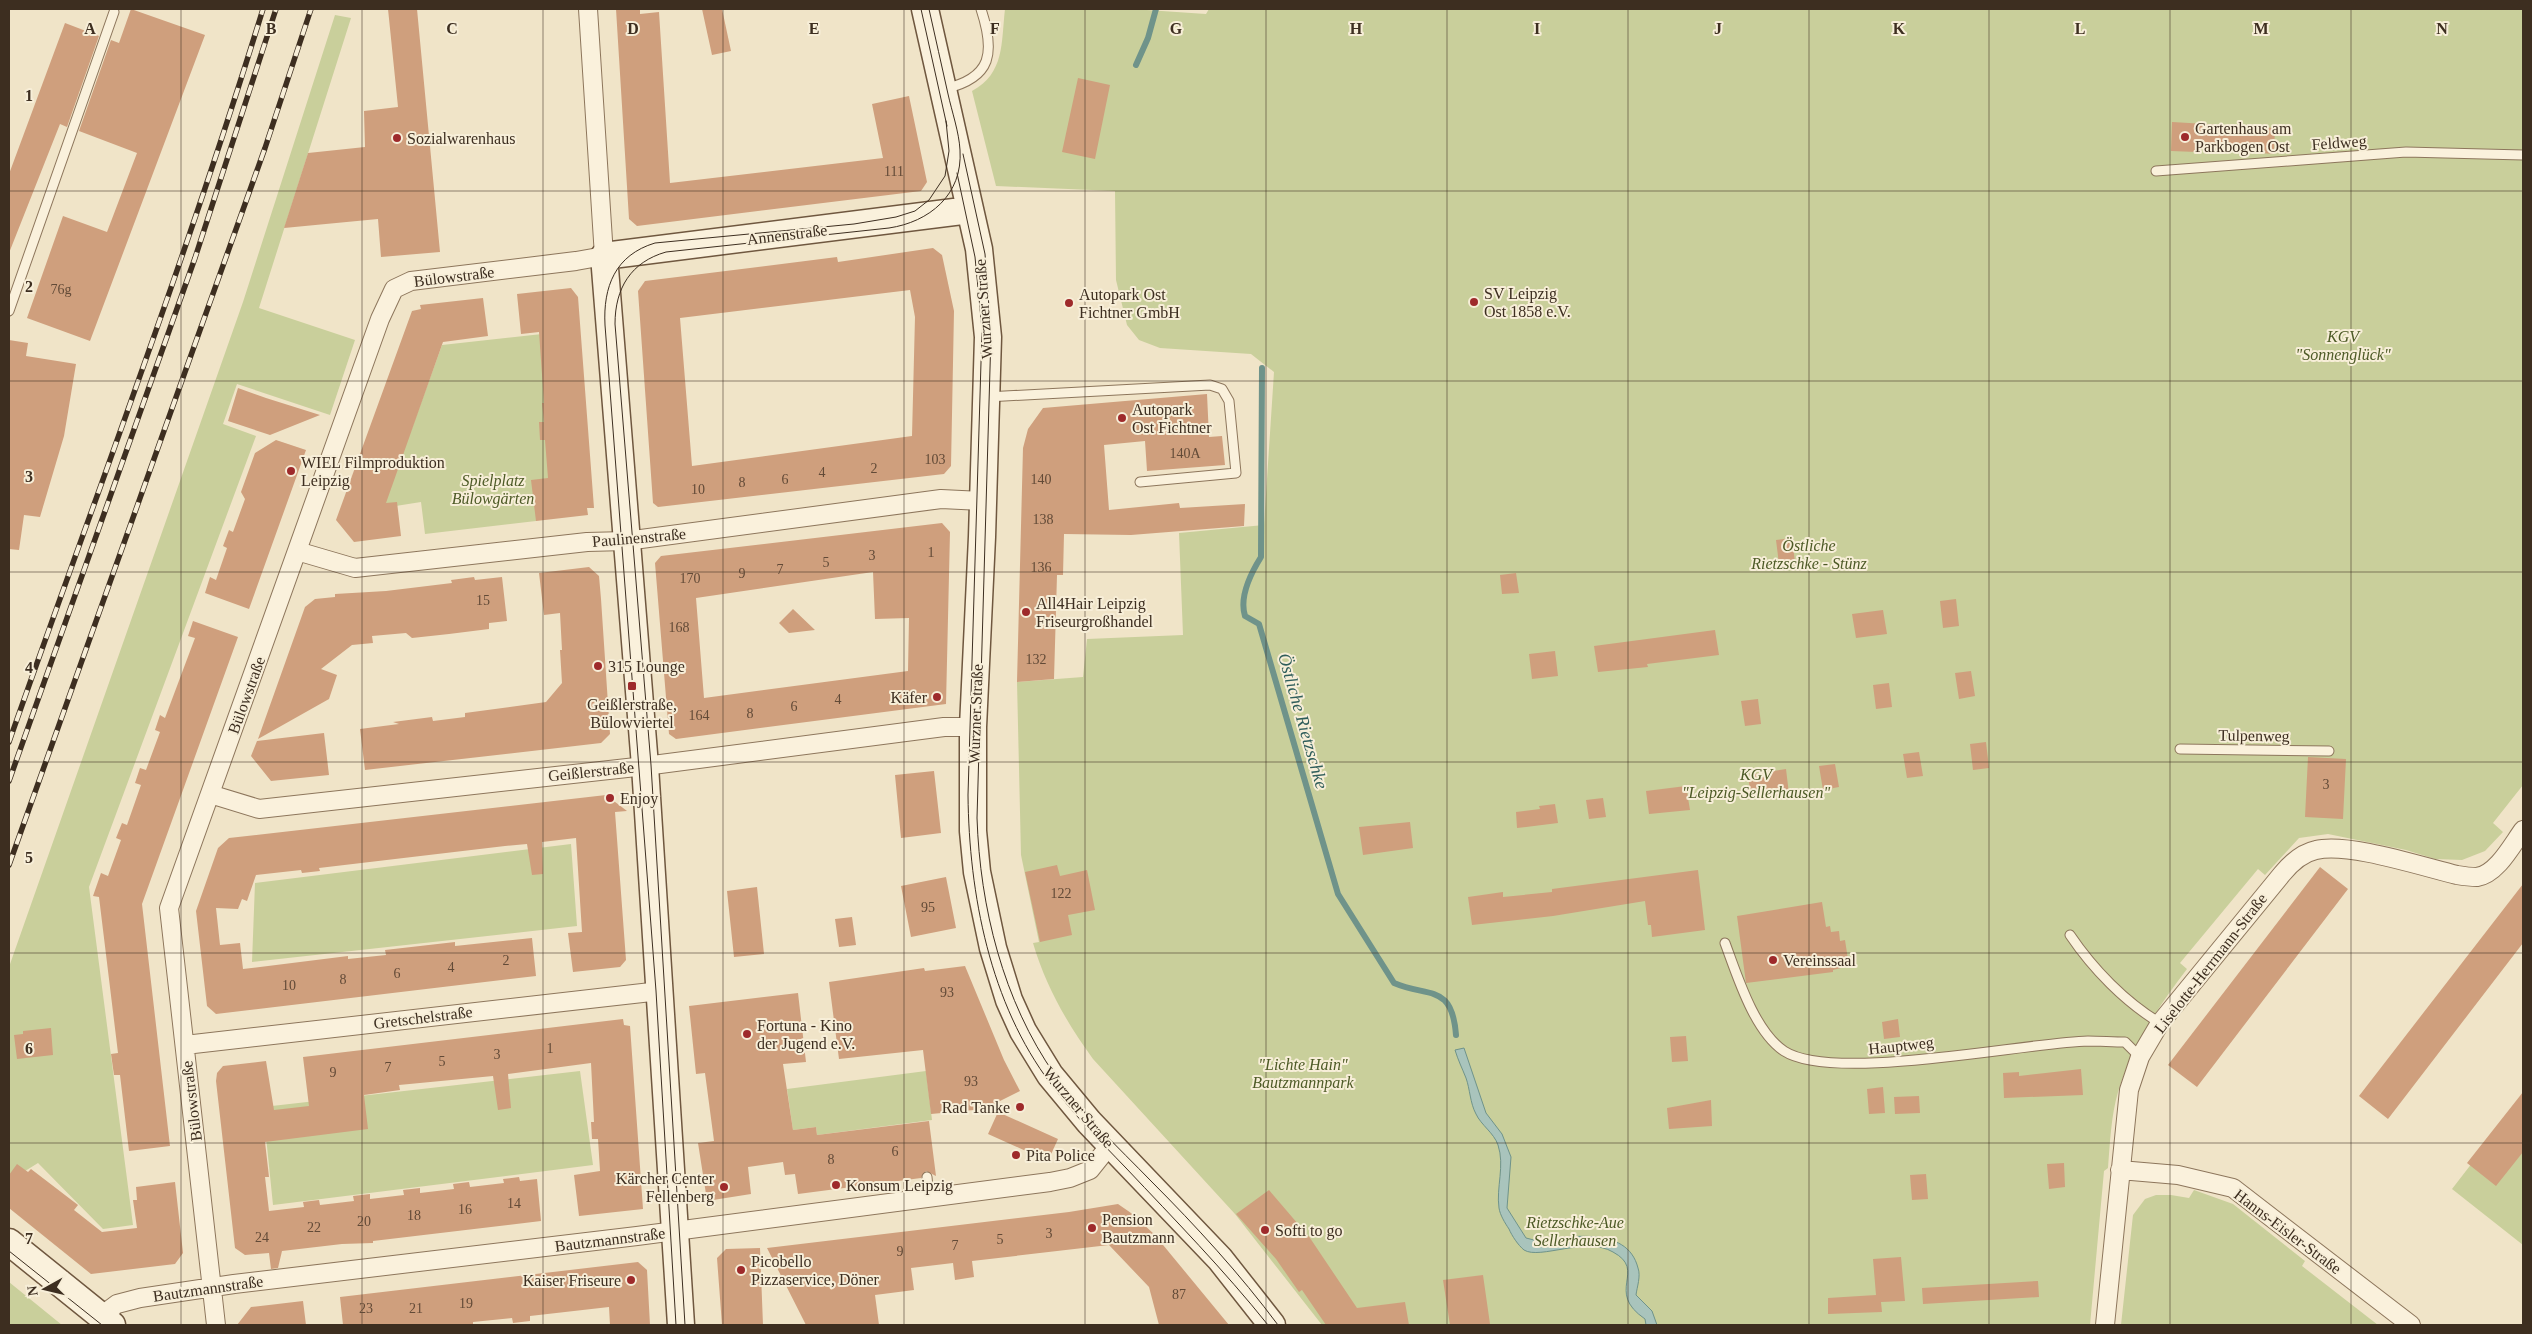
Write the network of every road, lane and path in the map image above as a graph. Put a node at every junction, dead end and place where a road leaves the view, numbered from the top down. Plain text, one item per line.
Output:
1 (588, 9) edge
2 (925, 9) edge
3 (981, 9) edge
4 (114, 12) dead end
5 (943, 89) junction
6 (2523, 155) edge
7 (2156, 171) dead end
8 (970, 210) junction
9 (604, 256) junction
10 (9, 311) edge
11 (986, 397) junction
12 (1140, 482) dead end
13 (982, 501) junction
14 (626, 541) junction
15 (297, 551) junction
16 (973, 728) junction
17 (2180, 749) dead end
18 (2329, 751) dead end
19 (645, 766) junction
20 (210, 794) junction
21 (2523, 830) edge
22 (2070, 935) dead end
23 (1725, 943) dead end
24 (660, 990) junction
25 (2160, 1023) junction
26 (185, 1045) junction
27 (2140, 1057) junction
28 (1110, 1145) junction
29 (2120, 1170) junction
30 (927, 1177) dead end
31 (929, 1197) junction
32 (676, 1230) junction
33 (9, 1242) edge
34 (214, 1287) junction
35 (107, 1321) edge
36 (216, 1325) edge
37 (681, 1325) edge
38 (1272, 1325) edge
39 (2105, 1325) edge
40 (2411, 1325) edge

1 - 9 street
2 - 5 main road, Wurzner Straße
3 - 5 lane
4 - 10 lane
5 - 8 main road, Wurzner Straße
6 - 7 lane, Feldweg
8 - 9 main road, Annenstraße
8 - 11 main road, Wurzner Straße
9 - 14 main road
9 - 15 street, Bülowstraße
11 - 12 lane
11 - 13 main road, Wurzner Straße
13 - 14 street, Paulinenstraße
13 - 16 main road, Wurzner Straße
14 - 15 street, Paulinenstraße
14 - 19 main road
15 - 20 street, Bülowstraße
16 - 19 street, Geißlerstraße
16 - 28 main road, Wurzner Straße
17 - 18 lane, Tulpenweg
19 - 20 street, Geißlerstraße
19 - 24 main road
20 - 26 street, Bülowstraße
21 - 25 street, Liselotte-Herrmann-Straße
22 - 25 lane
23 - 27 lane, Hauptweg
24 - 26 street, Gretschelstraße
24 - 32 main road
25 - 27 street, Liselotte-Herrmann-Straße
26 - 34 street, Bülowstraße
27 - 29 street, Liselotte-Herrmann-Straße
28 - 31 street, Bautzmannstraße
28 - 38 main road, Wurzner Straße
29 - 39 street, Liselotte-Herrmann-Straße
29 - 40 street, Hanns-Eisler-Straße
30 - 31 lane
31 - 32 street, Bautzmannstraße
32 - 34 street, Bautzmannstraße
32 - 37 main road
33 - 35 main road
34 - 35 street, Bautzmannstraße
34 - 36 street, Bülowstraße

